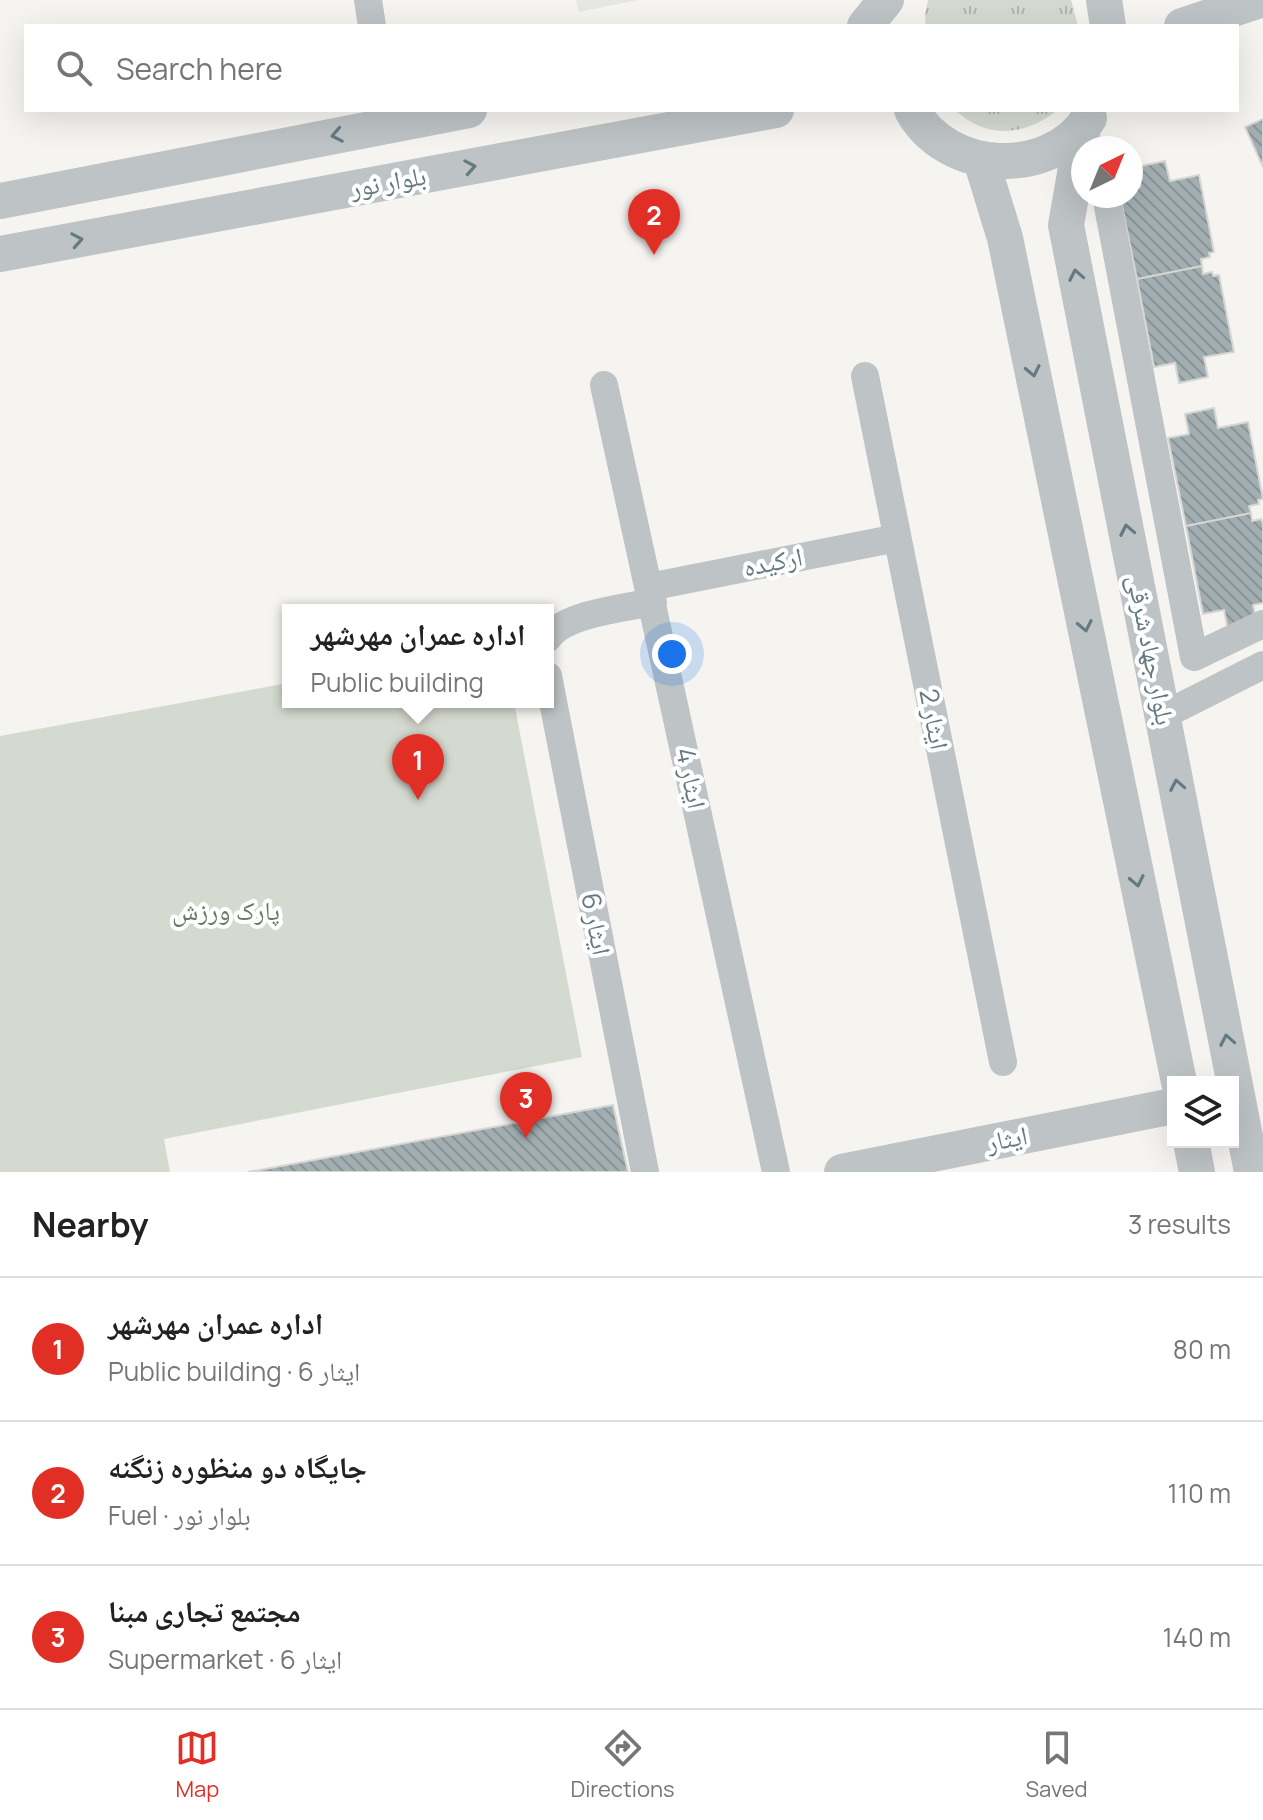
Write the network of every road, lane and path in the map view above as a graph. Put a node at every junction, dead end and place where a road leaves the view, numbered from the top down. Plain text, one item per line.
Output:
1 (368, 0) edge
2 (888, 0) edge
3 (1104, 0) edge
4 (1260, 0) edge
5 (372, 24) edge
6 (867, 24) edge
7 (891, 24) edge
8 (1108, 24) edge
9 (1188, 24) edge
10 (449, 112) edge
11 (765, 112) edge
12 (910, 114) edge
13 (388, 118) edge
14 (1088, 119) edge
15 (981, 160) junction
16 (0, 201) edge
17 (1108, 208) edge
18 (0, 254) edge
19 (865, 376) dead end
20 (604, 385) dead end
21 (897, 538) junction
22 (651, 594) junction
23 (1263, 624) edge
24 (554, 629) edge
25 (1263, 665) edge
26 (554, 707) edge
27 (1164, 715) junction
28 (1003, 1062) dead end
29 (1178, 1076) edge
30 (1232, 1076) edge
31 (1167, 1107) edge
32 (1239, 1112) edge
33 (1192, 1148) edge
34 (645, 1172) edge
35 (776, 1172) edge
36 (842, 1172) edge
37 (1197, 1172) edge
38 (1252, 1172) edge

1 - 5 street
2 - 6 street
2 - 7 street
3 - 8 street
4 - 9 street
10 - 13 street
18 -> 11 street, بلوار نور
12 - 15 street
13 -> 16 street
14 - 15 street
27 -> 14 street, بلوار جهاد شرقی
15 -> 29 street
17 - 23 street
19 - 21 street, ایثار 2
20 - 22 street, ایثار 4
21 - 22 street, ارکیده
21 - 28 street, ایثار 2
22 - 24 street
22 - 35 street, ایثار 4
25 - 27 street
26 - 34 street, ایثار 6
30 -> 27 street, بلوار جهاد شرقی
31 - 36 street, ایثار
32 - 38 street, بلوار جهاد شرقی
33 - 37 street

